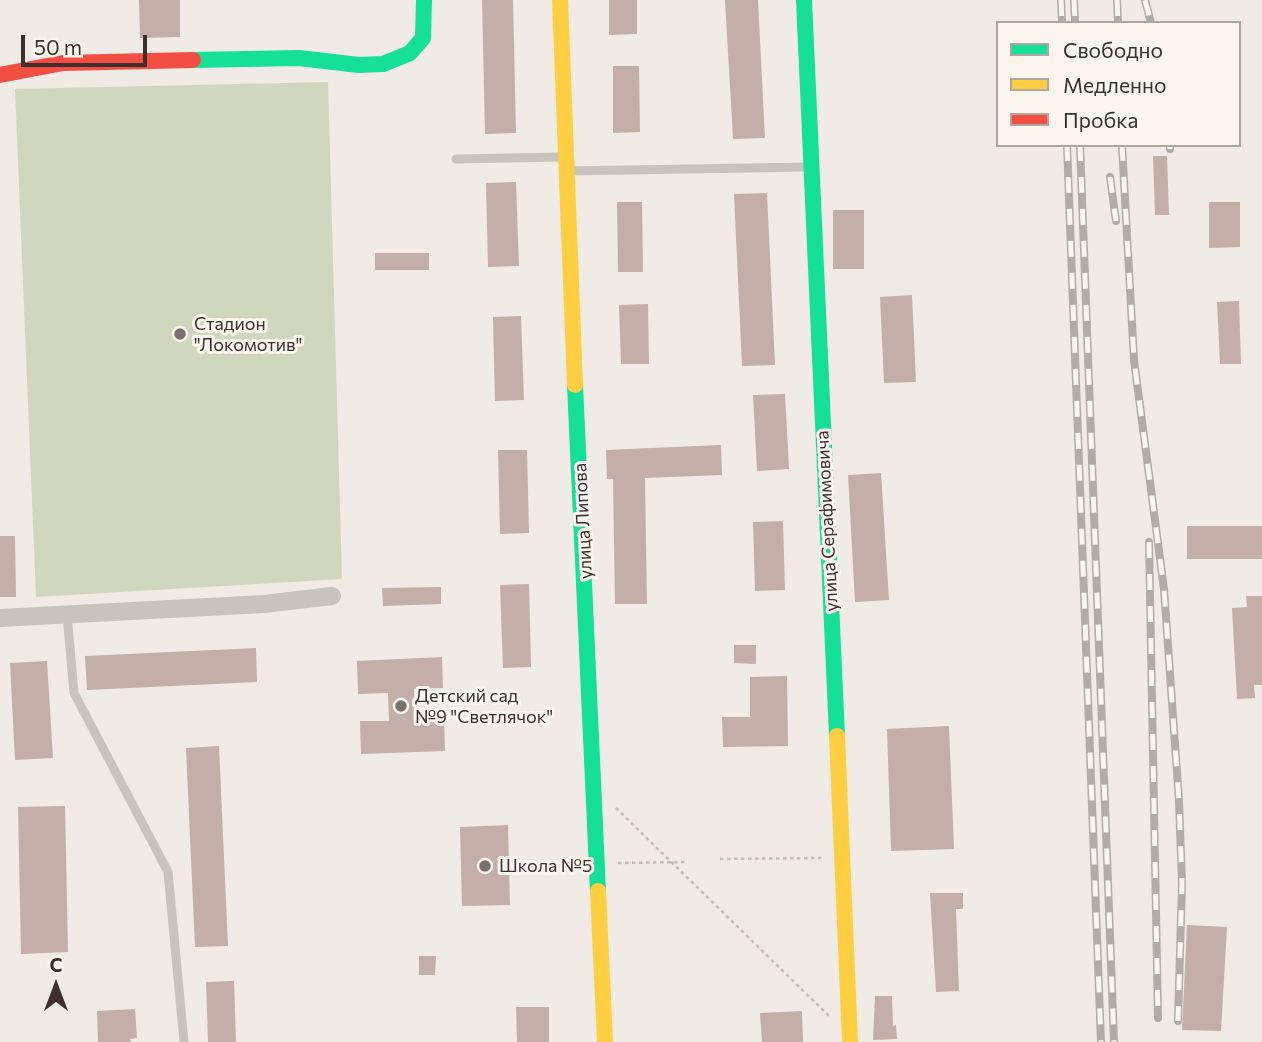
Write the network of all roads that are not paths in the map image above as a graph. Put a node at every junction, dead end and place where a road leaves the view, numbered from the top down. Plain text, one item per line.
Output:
1 (424, 0) edge
2 (561, 0) edge
3 (804, 0) edge
4 (0, 75) edge
5 (456, 159) dead end
6 (565, 164) junction
7 (811, 167) junction
8 (332, 596) dead end
9 (67, 615) junction
10 (0, 618) edge
11 (184, 1042) edge
12 (606, 1042) edge
13 (850, 1042) edge

1 - 4 street
2 - 6 street, улица Липова
3 - 7 street, улица Серафимовича
5 - 6 lane
6 - 7 lane
6 - 12 street, улица Липова
7 - 13 street, улица Серафимовича
8 - 9 street
9 - 10 street
9 - 11 lane

